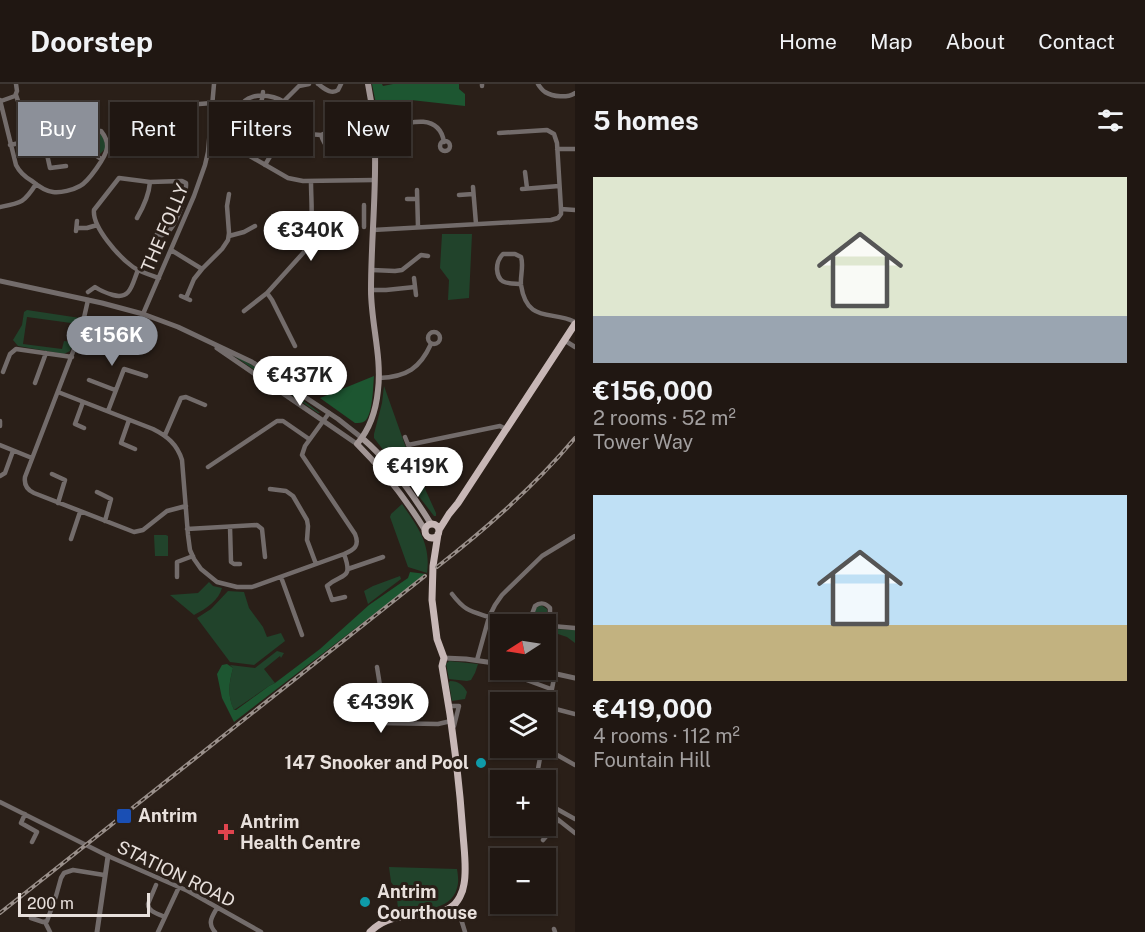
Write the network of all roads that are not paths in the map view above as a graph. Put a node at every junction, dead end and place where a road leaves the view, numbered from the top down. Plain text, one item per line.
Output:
1 (16, 84) edge
2 (214, 84) edge
3 (309, 84) edge
4 (318, 84) edge
5 (341, 84) edge
6 (368, 84) edge
7 (538, 84) edge
8 (263, 92) junction
9 (575, 93) edge
10 (16, 94) junction
11 (0, 100) edge
12 (285, 100) joint
13 (19, 102) edge
14 (212, 102) edge
15 (370, 102) edge
16 (411, 123) edge
17 (499, 133) dead end
18 (313, 134) edge
19 (321, 135) junction
20 (209, 140) edge
21 (444, 142) dead end
22 (18, 143) edge
23 (10, 145) junction
24 (557, 149) junction
25 (575, 149) edge
26 (208, 152) junction
27 (47, 156) edge
28 (271, 156) edge
29 (375, 156) edge
30 (101, 159) junction
31 (265, 165) junction
32 (66, 166) dead end
33 (525, 172) dead end
34 (375, 180) junction
35 (150, 182) junction
36 (311, 182) junction
37 (36, 184) junction
38 (559, 186) junction
39 (473, 187) dead end
40 (417, 190) dead end
41 (229, 194) dead end
42 (473, 194) junction
43 (459, 195) dead end
44 (417, 198) junction
45 (407, 199) dead end
46 (364, 205) dead end
47 (0, 207) edge
48 (561, 209) junction
49 (575, 210) edge
50 (364, 215) junction
51 (374, 215) junction
52 (137, 218) dead end
53 (77, 221) dead end
54 (476, 224) junction
55 (97, 225) junction
56 (251, 226) dead end
57 (364, 226) dead end
58 (418, 227) junction
59 (373, 230) junction
60 (156, 236) dead end
61 (229, 236) junction
62 (171, 250) junction
63 (428, 256) dead end
64 (202, 269) junction
65 (138, 270) junction
66 (372, 270) junction
67 (159, 278) junction
68 (414, 278) dead end
69 (0, 281) edge
70 (521, 284) junction
71 (415, 287) junction
72 (371, 290) junction
73 (88, 292) dead end
74 (267, 293) junction
75 (416, 295) dead end
76 (185, 298) dead end
77 (88, 300) junction
78 (244, 311) dead end
79 (143, 314) junction
80 (575, 323) edge
81 (205, 340) junction
82 (564, 340) junction
83 (431, 344) dead end
84 (295, 346) dead end
85 (575, 347) edge
86 (46, 353) junction
87 (72, 357) junction
88 (3, 372) dead end
89 (146, 376) dead end
90 (379, 378) junction
91 (89, 380) dead end
92 (35, 383) dead end
93 (115, 390) junction
94 (58, 392) junction
95 (83, 402) junction
96 (205, 405) dead end
97 (108, 411) junction
98 (329, 413) junction
99 (129, 420) junction
100 (323, 420) junction
101 (0, 421) edge
102 (0, 426) edge
103 (84, 428) dead end
104 (506, 429) junction
105 (165, 435) junction
106 (405, 437) dead end
107 (362, 438) junction
108 (309, 439) junction
109 (357, 444) junction
110 (0, 445) edge
111 (408, 445) junction
112 (135, 449) dead end
113 (13, 451) junction
114 (411, 452) dead end
115 (32, 458) junction
116 (208, 467) dead end
117 (52, 474) dead end
118 (0, 476) edge
119 (270, 489) dead end
120 (97, 492) dead end
121 (58, 503) junction
122 (186, 506) junction
123 (80, 512) junction
124 (449, 514) junction
125 (105, 521) junction
126 (432, 524) junction
127 (230, 527) junction
128 (187, 529) junction
129 (439, 532) junction
130 (426, 533) junction
131 (575, 536) edge
132 (71, 539) dead end
133 (344, 554) junction
134 (434, 555) junction
135 (193, 556) junction
136 (265, 557) dead end
137 (383, 557) dead end
138 (240, 564) dead end
139 (316, 564) junction
140 (348, 569) junction
141 (177, 577) dead end
142 (281, 577) junction
143 (452, 594) dead end
144 (345, 597) dead end
145 (532, 614) dead end
146 (550, 614) edge
147 (489, 617) junction
148 (556, 626) edge
149 (575, 628) edge
150 (302, 635) dead end
151 (444, 658) junction
152 (477, 660) junction
153 (490, 662) edge
154 (376, 667) dead end
155 (556, 673) edge
156 (575, 678) edge
157 (527, 680) edge
158 (554, 680) edge
159 (552, 689) junction
160 (551, 692) edge
161 (449, 706) junction
162 (556, 709) edge
163 (575, 714) edge
164 (451, 721) junction
165 (452, 732) junction
166 (556, 754) edge
167 (575, 765) edge
168 (0, 802) edge
169 (556, 809) edge
170 (25, 814) junction
171 (575, 819) edge
172 (558, 820) joint
173 (575, 833) edge
174 (543, 840) dead end
175 (32, 842) dead end
176 (108, 855) junction
177 (104, 875) junction
178 (156, 885) dead end
179 (179, 887) junction
180 (453, 906) junction
181 (217, 908) junction
182 (165, 917) junction
183 (31, 918) dead end
184 (45, 922) junction
185 (50, 932) edge
186 (98, 932) edge
187 (158, 932) edge
188 (215, 932) edge
189 (261, 932) edge
190 (370, 932) edge
191 (465, 932) edge

1 - 10 street
2 - 14 street, THE FOLLY
3 - 12 street
4 - 5 street
6 - 15 main road
7 - 9 street
8 - 8 street
8 - 12 street
10 - 11 street
10 - 13 street
11 - 23 street
16 - 21 street
17 - 24 street
18 - 19 street
19 - 19 street
20 - 26 street, THE FOLLY
22 - 23 street
23 - 37 street
24 - 25 street
24 - 38 street
26 - 31 street
26 - 62 street, THE FOLLY
27 - 32 street
28 - 31 street
29 - 34 main road
30 - 30 street
30 - 37 street
31 - 36 street
33 - 38 street
34 - 36 street
34 - 51 main road
35 - 52 street
35 - 55 street
35 - 60 street
36 - 74 street
37 - 47 street
38 - 48 street
39 - 42 street
40 - 44 street
41 - 61 street
42 - 43 street
42 - 54 street
44 - 45 street
44 - 58 street
46 - 50 street
48 - 49 street
48 - 54 street
50 - 51 street
50 - 57 street
51 - 59 main road
53 - 55 street
54 - 58 street
55 - 65 street
56 - 61 street
58 - 59 street
59 - 66 main road
61 - 64 street
62 - 64 street
62 - 67 street, THE FOLLY
63 - 66 street
64 - 76 street
65 - 67 street
65 - 73 street
66 - 72 main road
67 - 79 street, THE FOLLY
68 - 71 street
69 - 77 street
70 - 70 street
70 - 80 street
71 - 72 street
71 - 75 street
72 - 90 main road
74 - 78 street
74 - 84 street
77 - 79 street
77 - 87 street
79 - 81 street
80 - 82 main road
81 - 98 street
81 - 100 street
82 - 85 street
82 - 104 main road
83 - 90 street
86 - 87 street
86 - 88 street
86 - 92 street
87 - 94 street
89 - 93 street
90 - 107 main road
91 - 93 street
93 - 97 street
94 - 95 street
94 - 115 street
95 - 97 street
95 - 103 street
96 - 105 street
97 - 99 street
98 - 100 street
98 - 107 street
99 - 105 street
99 - 112 street
100 - 108 street
100 - 109 street
101 - 102 street
104 - 111 street
104 - 124 main road
105 - 122 street
106 - 111 street
107 - 109 main road
107 - 126 main road
108 - 116 street
108 - 133 street
109 - 130 main road
110 - 113 street
111 - 114 street
113 - 115 street
113 - 118 street
115 - 121 street
117 - 121 street
119 - 139 street
120 - 125 street
121 - 123 street
122 - 125 street
122 - 128 street
123 - 125 street
123 - 132 street
124 - 126 main road
124 - 129 main road
126 - 129 main road
126 - 130 main road
127 - 128 street
127 - 136 street
127 - 138 street
128 - 135 street
129 - 130 main road
129 - 134 main road
130 - 134 main road
131 - 147 street
133 - 139 street
133 - 140 street
134 - 151 main road
135 - 141 street
135 - 142 street
137 - 140 street
139 - 142 street
140 - 144 street
142 - 150 street
143 - 147 street
145 - 146 street
147 - 152 street
148 - 149 street
151 - 152 street
151 - 161 main road
152 - 153 street
154 - 164 street
155 - 156 street
157 - 159 street
158 - 159 street
159 - 160 street
161 - 164 main road
161 - 165 street
162 - 163 street
164 - 165 main road
165 - 180 main road
166 - 167 street
168 - 170 street, STATION ROAD
169 - 171 street
170 - 175 street
170 - 176 street, STATION ROAD
172 - 173 street
172 - 174 street
176 - 177 street
176 - 179 street, STATION ROAD
177 - 184 street
177 - 186 street
178 - 182 street
179 - 181 street, STATION ROAD
179 - 182 street
180 - 190 main road
180 - 191 street
181 - 188 street
181 - 189 street, STATION ROAD
182 - 187 street
183 - 184 street
184 - 185 street

